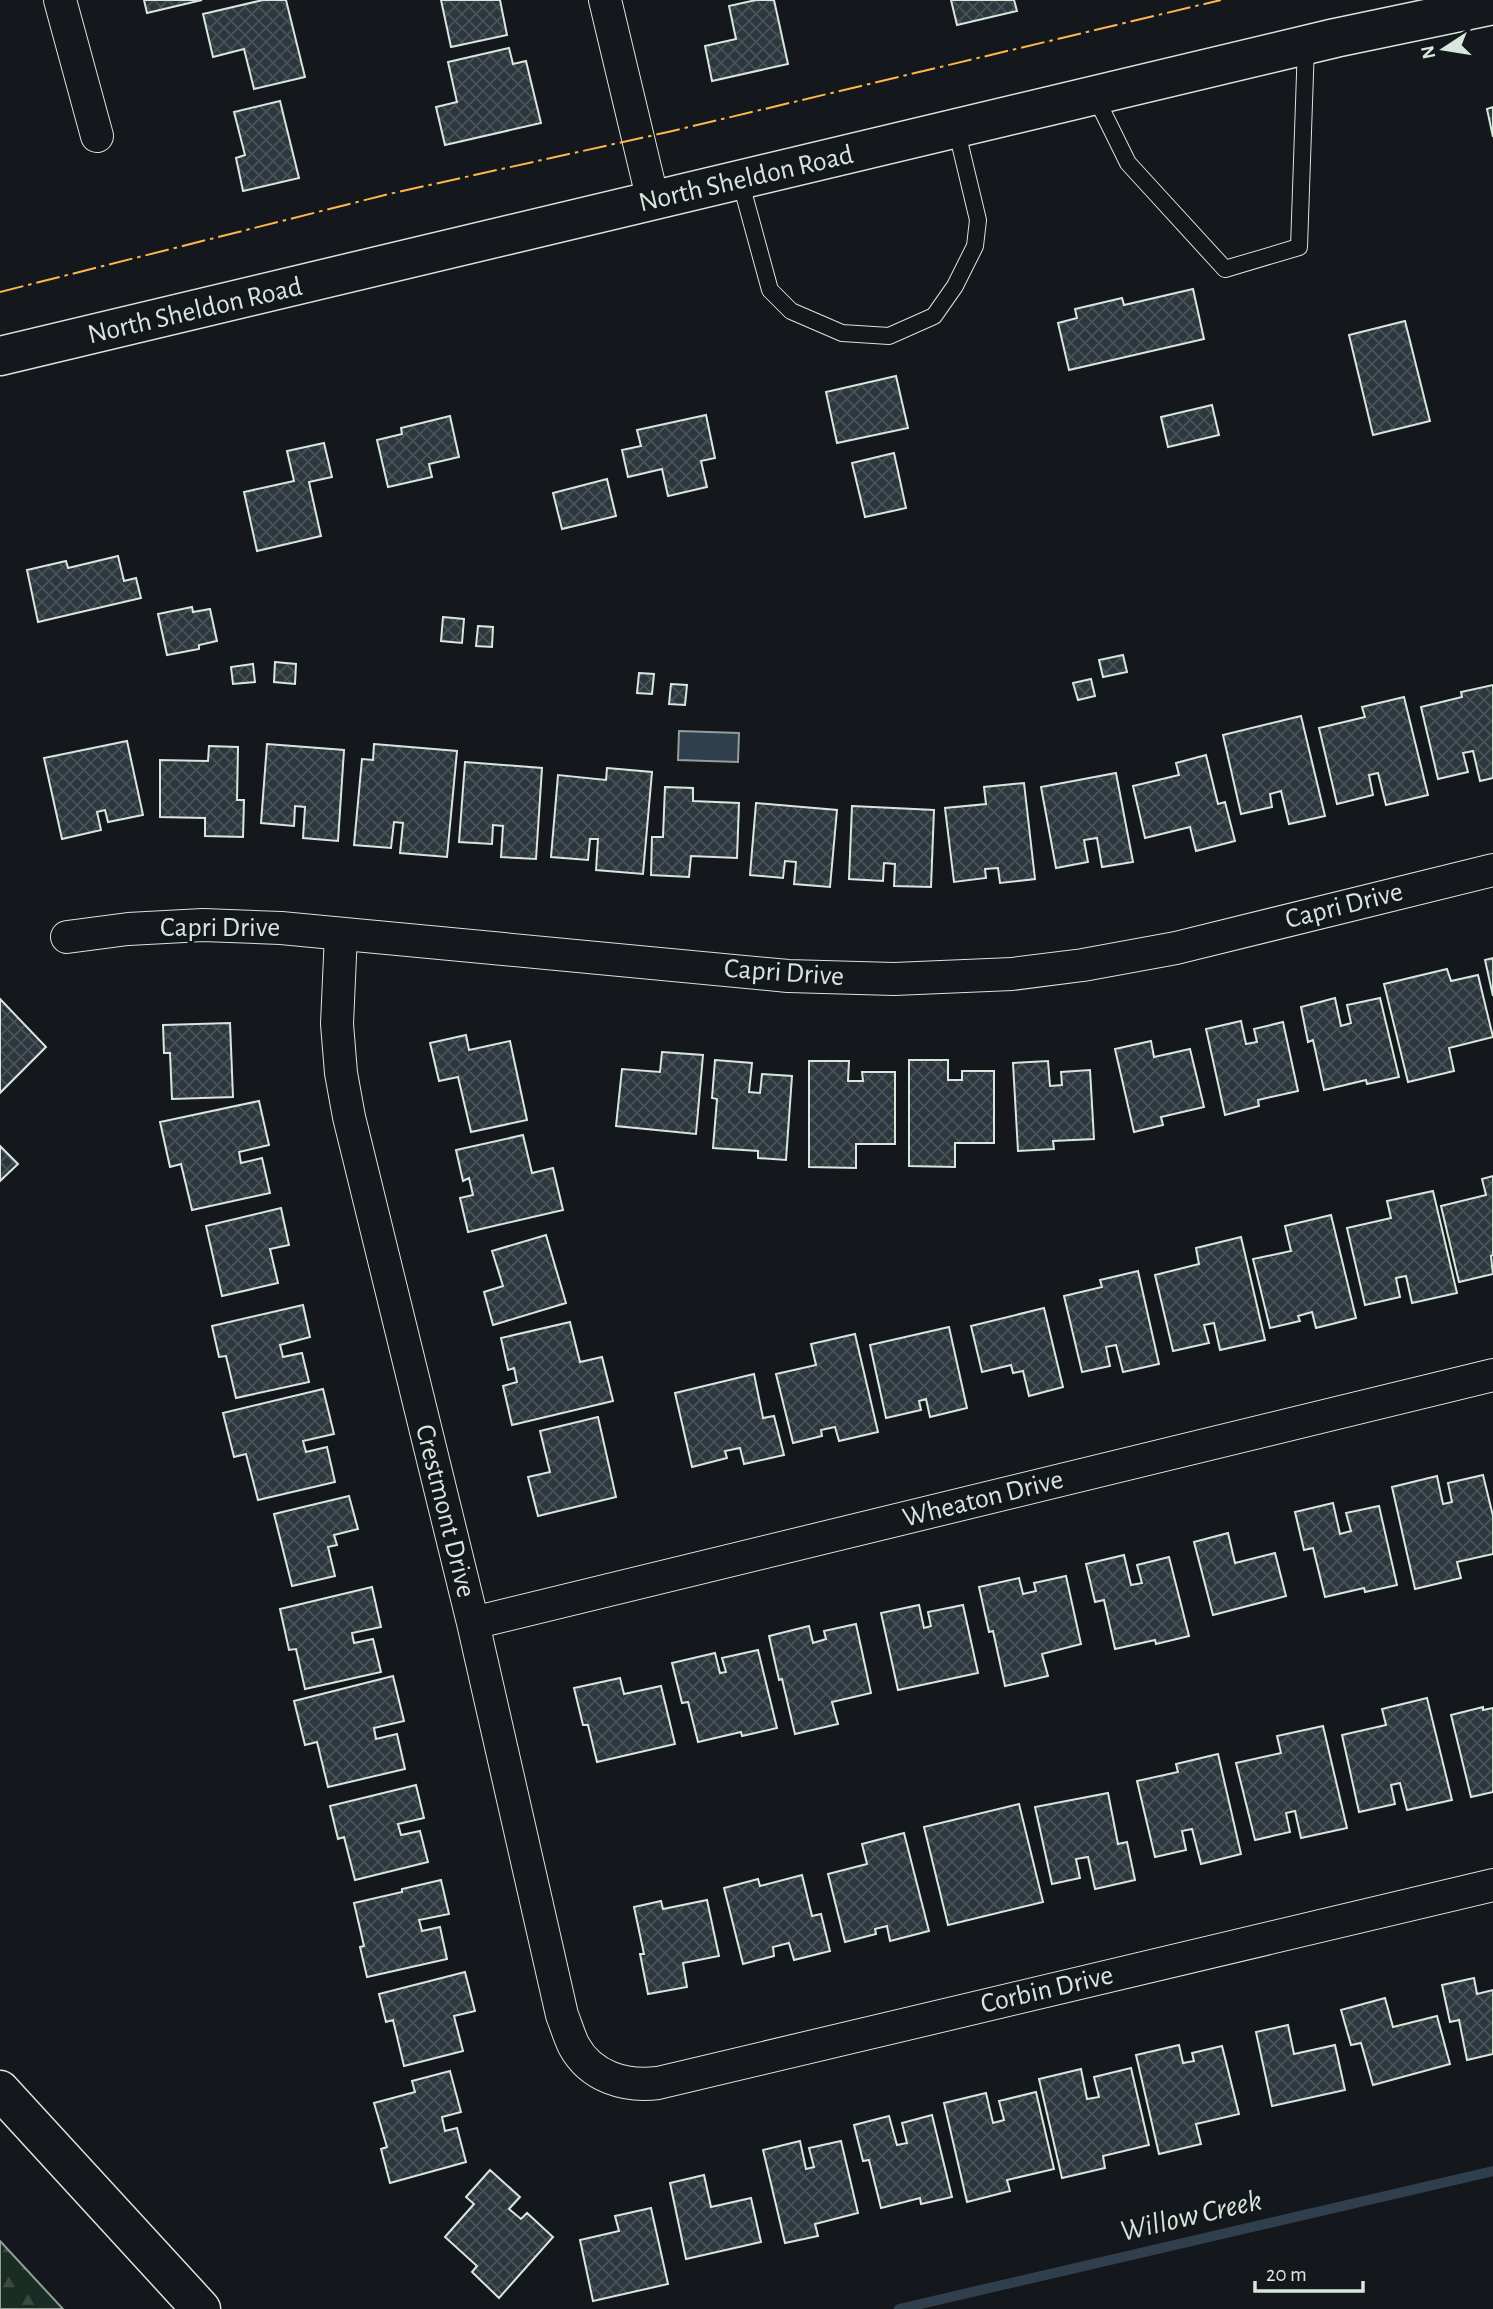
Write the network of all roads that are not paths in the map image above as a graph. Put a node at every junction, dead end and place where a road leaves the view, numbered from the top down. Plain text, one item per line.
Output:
1 (60, 0) edge
2 (605, 0) edge
3 (1493, 5) edge
4 (1306, 45) junction
5 (1095, 95) junction
6 (956, 128) junction
7 (97, 136) dead end
8 (740, 180) junction
9 (653, 201) junction
10 (0, 356) edge
11 (1493, 870) edge
12 (341, 934) junction
13 (67, 937) dead end
14 (1493, 1375) edge
15 (473, 1623) junction
16 (1493, 1885) edge
17 (601, 2074) joint
18 (0, 2090) edge
19 (201, 2309) edge

1 - 7 street
2 - 9 street
3 - 4 street, North Sheldon Road
4 - 5 street, North Sheldon Road
4 - 5 lane
5 - 6 street, North Sheldon Road
6 - 8 street, North Sheldon Road
6 - 8 lane
8 - 9 street, North Sheldon Road
9 - 10 street, North Sheldon Road
11 - 12 street, Capri Drive
12 - 13 street, Capri Drive
12 - 15 street, Crestmont Drive
14 - 15 street, Wheaton Drive
15 - 17 street, Crestmont Drive
16 - 17 street, Corbin Drive
18 - 19 street

